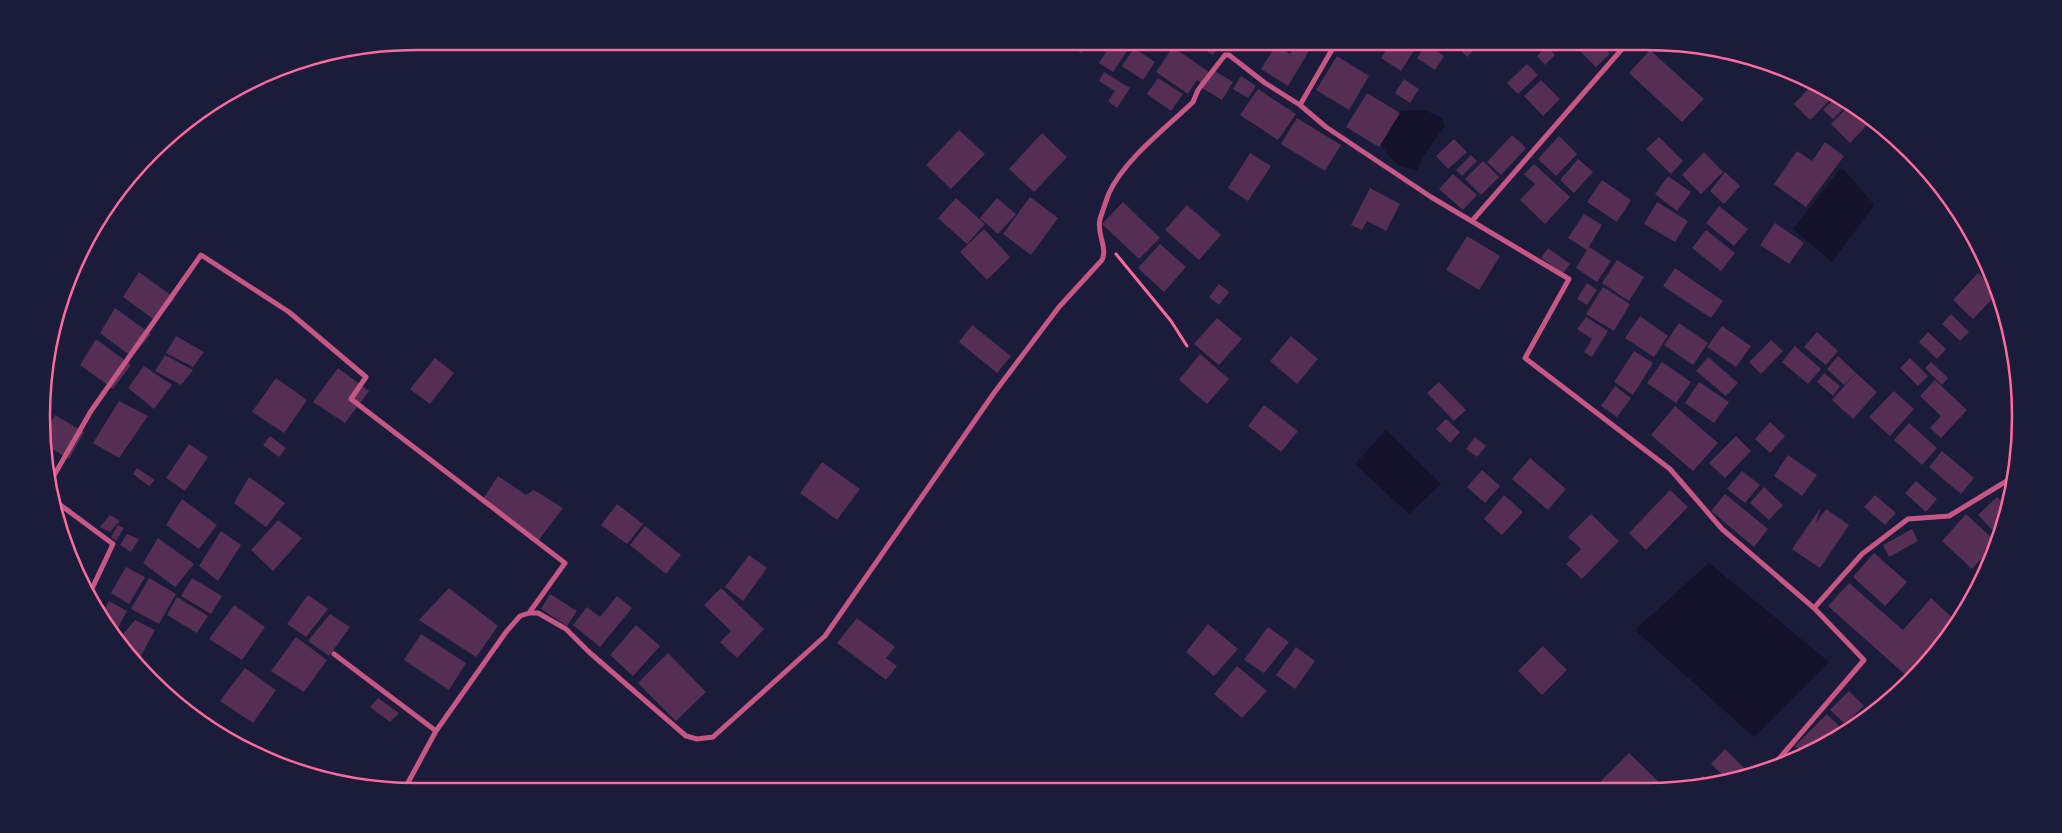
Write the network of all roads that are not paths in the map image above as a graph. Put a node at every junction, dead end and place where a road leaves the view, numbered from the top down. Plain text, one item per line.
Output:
1 (1332, 50) edge
2 (1621, 50) edge
3 (1300, 105) junction
4 (1472, 221) junction
5 (55, 474) edge
6 (2006, 481) edge
7 (61, 505) edge
8 (92, 587) edge
9 (1814, 608) junction
10 (529, 612) junction
11 (334, 654) dead end
12 (436, 731) junction
13 (1779, 758) edge
14 (408, 783) edge

1 - 3 street
2 - 4 street
3 - 4 street
3 - 10 street
4 - 9 street
5 - 10 street
6 - 9 street
7 - 8 street
9 - 13 street
10 - 12 street
11 - 12 street
12 - 14 street

